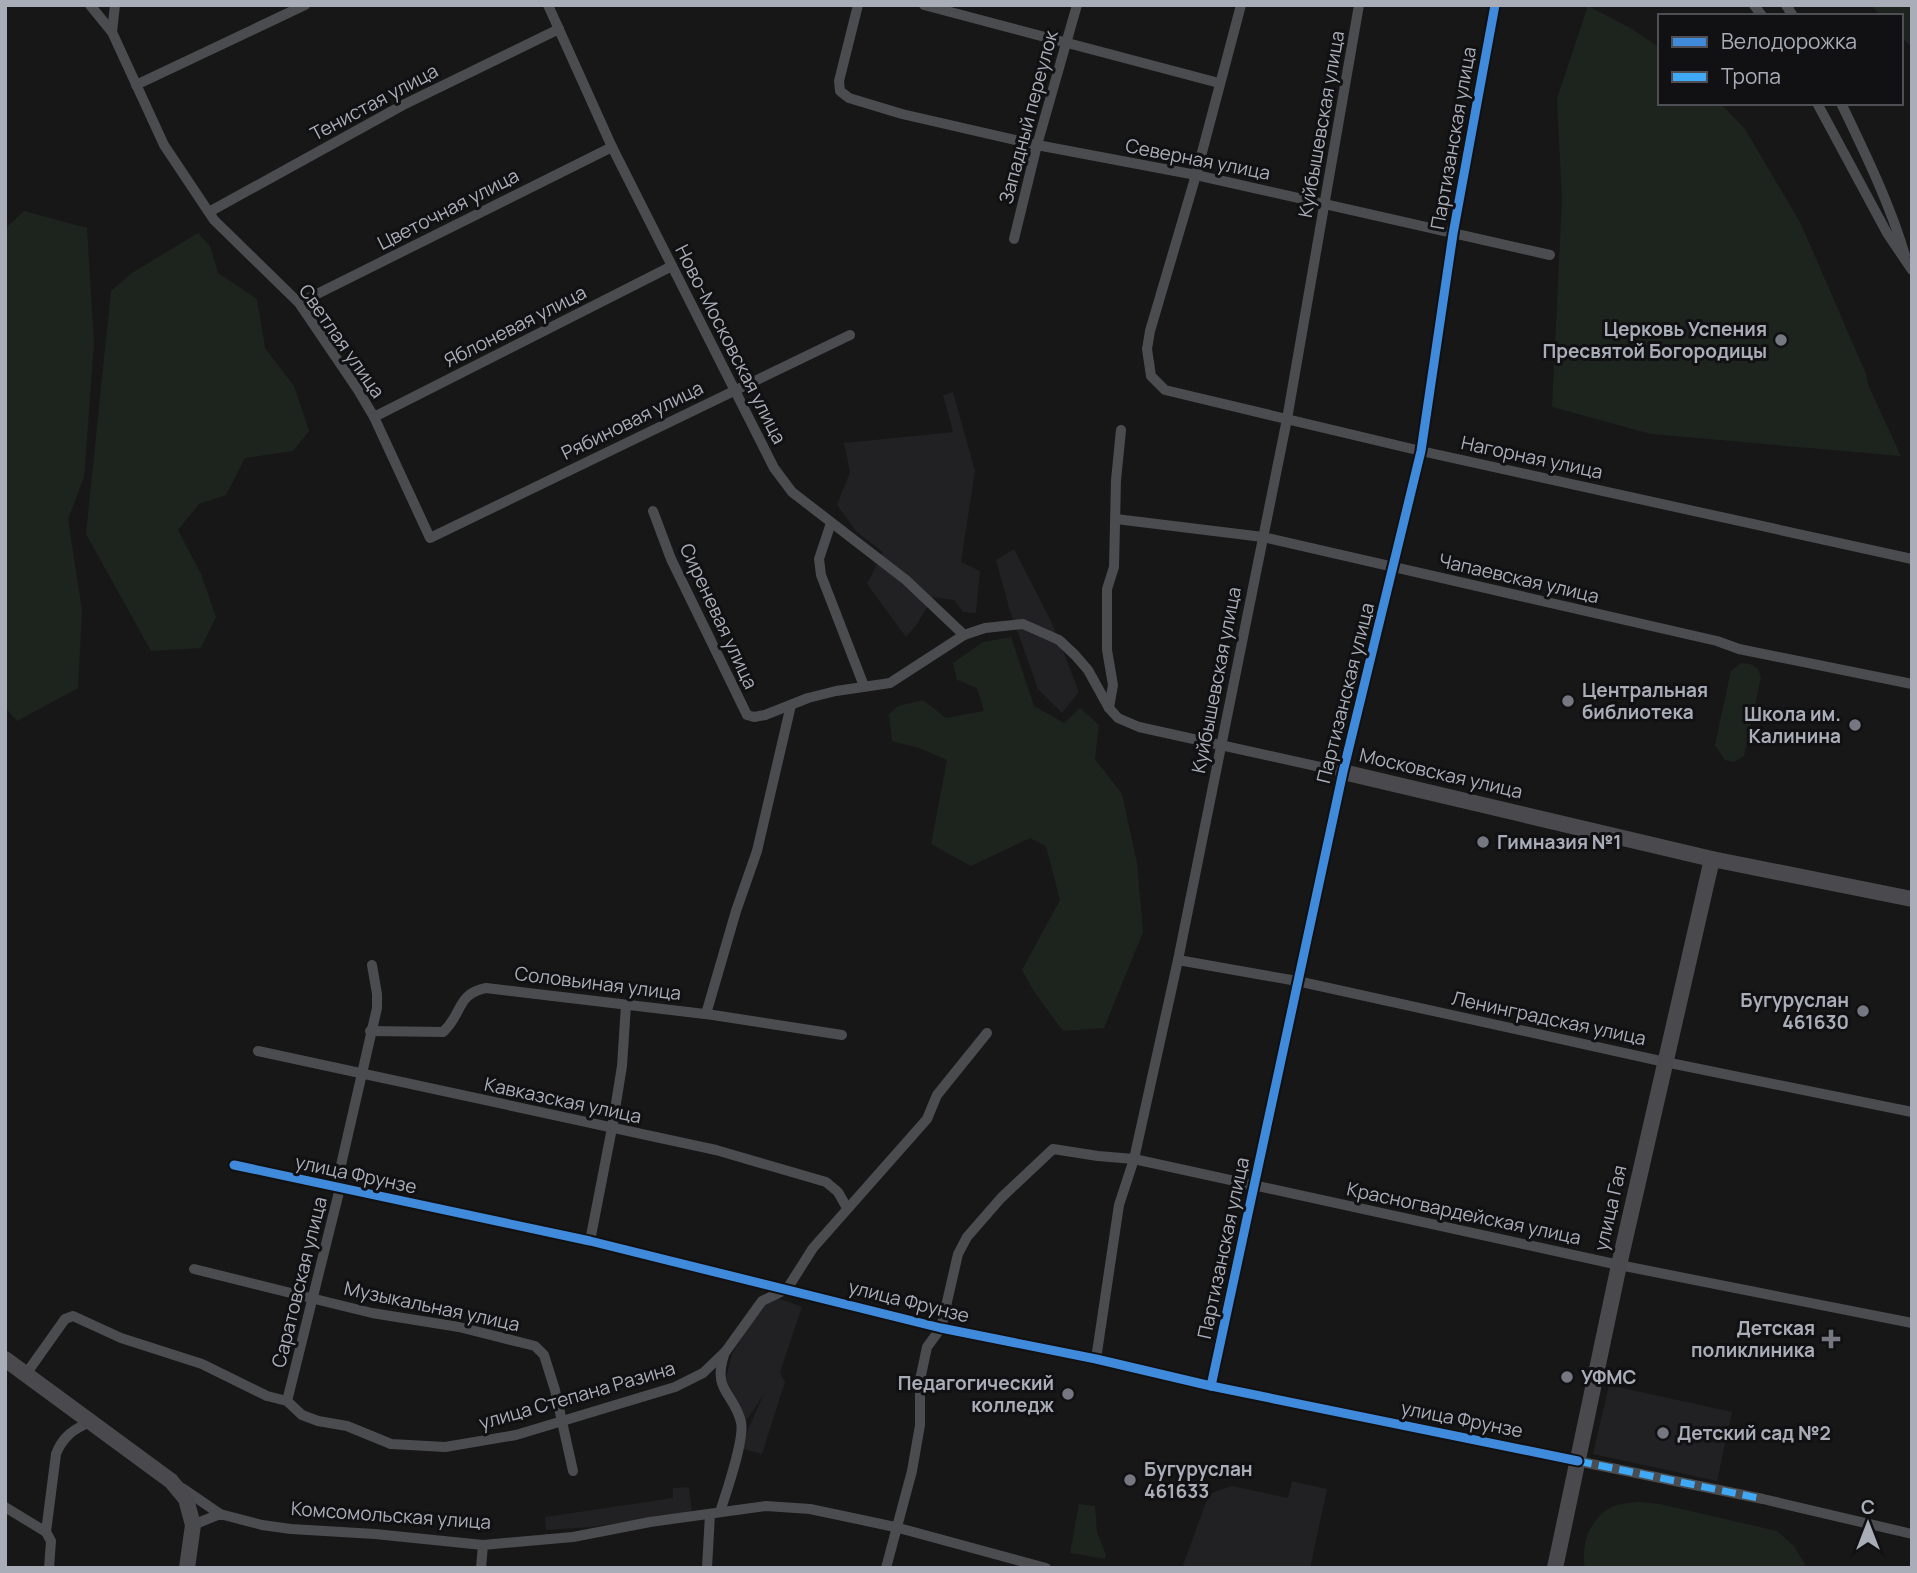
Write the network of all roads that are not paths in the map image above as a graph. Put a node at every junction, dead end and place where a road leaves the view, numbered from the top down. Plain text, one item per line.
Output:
1 (90, 5) edge
2 (115, 5) edge
3 (305, 5) edge
4 (548, 5) edge
5 (858, 5) edge
6 (924, 5) edge
7 (1077, 5) edge
8 (1241, 5) edge
9 (1359, 5) edge
10 (1495, 5) edge
11 (559, 29) junction
12 (112, 32) junction
13 (1066, 43) junction
14 (1219, 83) junction
15 (136, 85) junction
16 (1818, 105) edge
17 (1842, 105) edge
18 (1037, 145) junction
19 (612, 147) junction
20 (1196, 175) junction
21 (1325, 203) junction
22 (209, 212) junction
23 (1453, 234) junction
24 (1014, 239) dead end
25 (1550, 255) dead end
26 (672, 266) junction
27 (1910, 267) edge
28 (299, 303) junction
29 (850, 335) dead end
30 (734, 390) junction
31 (374, 417) junction
32 (1287, 419) junction
33 (1121, 430) dead end
34 (1421, 451) junction
35 (653, 511) dead end
36 (1116, 519) junction
37 (831, 523) junction
38 (1263, 537) junction
39 (430, 538) joint
40 (1912, 559) edge
41 (1394, 567) junction
42 (964, 635) junction
43 (890, 684) joint
44 (1912, 684) edge
45 (864, 686) junction
46 (791, 705) junction
47 (1109, 708) junction
48 (1222, 743) junction
49 (1343, 772) junction
50 (1712, 859) junction
51 (1912, 899) edge
52 (1178, 960) junction
53 (372, 965) dead end
54 (1297, 981) junction
55 (626, 1005) junction
56 (706, 1014) junction
57 (370, 1031) junction
58 (987, 1033) dead end
59 (842, 1035) dead end
60 (258, 1051) dead end
61 (1665, 1062) junction
62 (360, 1075) junction
63 (1912, 1112) edge
64 (612, 1128) junction
65 (1133, 1158) junction
66 (234, 1165) dead end
67 (1254, 1186) junction
68 (340, 1188) junction
69 (847, 1208) junction
70 (590, 1241) junction
71 (1619, 1265) junction
72 (194, 1269) dead end
73 (788, 1289) junction
74 (314, 1299) junction
75 (1912, 1323) edge
76 (941, 1328) junction
77 (726, 1351) junction
78 (5, 1359) edge
79 (1096, 1360) junction
80 (26, 1374) junction
81 (697, 1376) junction
82 (1211, 1386) junction
83 (722, 1388) junction
84 (287, 1401) junction
85 (560, 1420) junction
86 (90, 1422) junction
87 (1578, 1461) junction
88 (573, 1471) dead end
89 (171, 1481) junction
90 (5, 1507) edge
91 (715, 1513) junction
92 (220, 1514) junction
93 (193, 1525) junction
94 (895, 1527) junction
95 (46, 1532) junction
96 (1912, 1534) edge
97 (483, 1545) junction
98 (48, 1568) edge
99 (187, 1568) edge
100 (481, 1568) edge
101 (707, 1568) edge
102 (886, 1568) edge
103 (1046, 1568) edge
104 (1555, 1568) edge

1 - 12 street, Светлая улица
2 - 12 street
3 - 15 street
4 - 11 street, Ново-Московская улица
5 - 18 street, Северная улица
6 - 13 street
7 - 13 street, Западный переулок
8 - 14 street
9 - 21 street, Куйбышевская улица
10 - 23 street, Партизанская улица
11 - 19 street, Ново-Московская улица
11 - 22 street, Тенистая улица
12 - 15 street, Светлая улица
13 - 14 street
13 - 18 street, Западный переулок
14 - 20 street
15 - 22 street, Светлая улица
16 - 27 street
17 - 27 street
18 - 20 street, Северная улица
18 - 24 street, Западный переулок
19 - 26 street, Ново-Московская улица
19 - 28 street, Цветочная улица
20 - 21 street, Северная улица
20 - 32 street, Нагорная улица
21 - 23 street, Северная улица
21 - 32 street, Куйбышевская улица
22 - 28 street, Светлая улица
23 - 25 street, Северная улица
23 - 34 street, Партизанская улица
26 - 30 street, Ново-Московская улица
26 - 31 street, Яблоневая улица
28 - 31 street, Светлая улица
29 - 30 street, Рябиновая улица
30 - 37 street, Ново-Московская улица
30 - 39 street, Рябиновая улица
31 - 39 street, Светлая улица
32 - 34 street, Нагорная улица
32 - 38 street, Куйбышевская улица
33 - 36 street
34 - 40 street, Нагорная улица
34 - 41 street, Партизанская улица
35 - 46 street, Сиреневая улица
36 - 38 street, Чапаевская улица
36 - 47 street
37 - 42 street, Ново-Московская улица
37 - 45 street
38 - 41 street, Чапаевская улица
38 - 48 street, Куйбышевская улица
41 - 44 street, Чапаевская улица
41 - 49 street, Партизанская улица
42 - 43 street, Московская улица
42 - 47 street, Московская улица
43 - 45 street, Сиреневая улица
45 - 46 street, Сиреневая улица
46 - 56 street
47 - 48 street, Московская улица
48 - 49 street, Московская улица
48 - 52 street, Куйбышевская улица
49 - 50 street, Московская улица
49 - 54 street, Партизанская улица
50 - 51 street, Московская улица
50 - 61 street, улица Гая
52 - 54 street, Ленинградская улица
52 - 65 street, Куйбышевская улица
53 - 57 street, Саратовская улица
54 - 61 street, Ленинградская улица
54 - 67 street, Партизанская улица
55 - 56 street, Соловьиная улица
55 - 57 street, Соловьиная улица
55 - 64 street
56 - 59 street, Соловьиная улица
57 - 62 street, Саратовская улица
58 - 69 street, улица Степана Разина
60 - 62 street, Кавказская улица
61 - 63 street, Ленинградская улица
61 - 71 street, улица Гая
62 - 64 street, Кавказская улица
62 - 68 street, Саратовская улица
64 - 69 street, Кавказская улица
64 - 70 street
65 - 67 street, Красногвардейская улица
65 - 76 street, Красногвардейская улица
65 - 79 street, Куйбышевская улица
66 - 68 street, улица Фрунзе
67 - 71 street, Красногвардейская улица
67 - 82 street, Партизанская улица
68 - 70 street, улица Фрунзе
68 - 74 street, Саратовская улица
69 - 73 street, улица Степана Разина
70 - 73 street, улица Фрунзе
71 - 75 street, Красногвардейская улица
71 - 87 street, улица Гая
72 - 74 street, Музыкальная улица
73 - 76 street, улица Фрунзе
73 - 77 street, улица Степана Разина
74 - 84 street, Саратовская улица
74 - 85 street, Музыкальная улица
76 - 79 street, улица Фрунзе
76 - 94 street
77 - 81 street, улица Степана Разина
77 - 83 street
78 - 80 street
79 - 82 street, улица Фрунзе
80 - 84 street, улица Степана Разина
80 - 86 street
81 - 83 street
81 - 85 street, улица Степана Разина
82 - 87 street, улица Фрунзе
83 - 91 street
84 - 85 street, улица Степана Разина
85 - 88 street, Музыкальная улица
86 - 89 street
86 - 95 street
87 - 96 street, улица Фрунзе
87 - 104 street, улица Гая
89 - 92 street, Комсомольская улица
89 - 93 street
90 - 95 street
91 - 94 street, Комсомольская улица
91 - 97 street, Комсомольская улица
91 - 101 street
92 - 93 street
92 - 97 street, Комсомольская улица
93 - 99 street
94 - 102 street
94 - 103 street, Комсомольская улица
95 - 98 street
97 - 100 street

